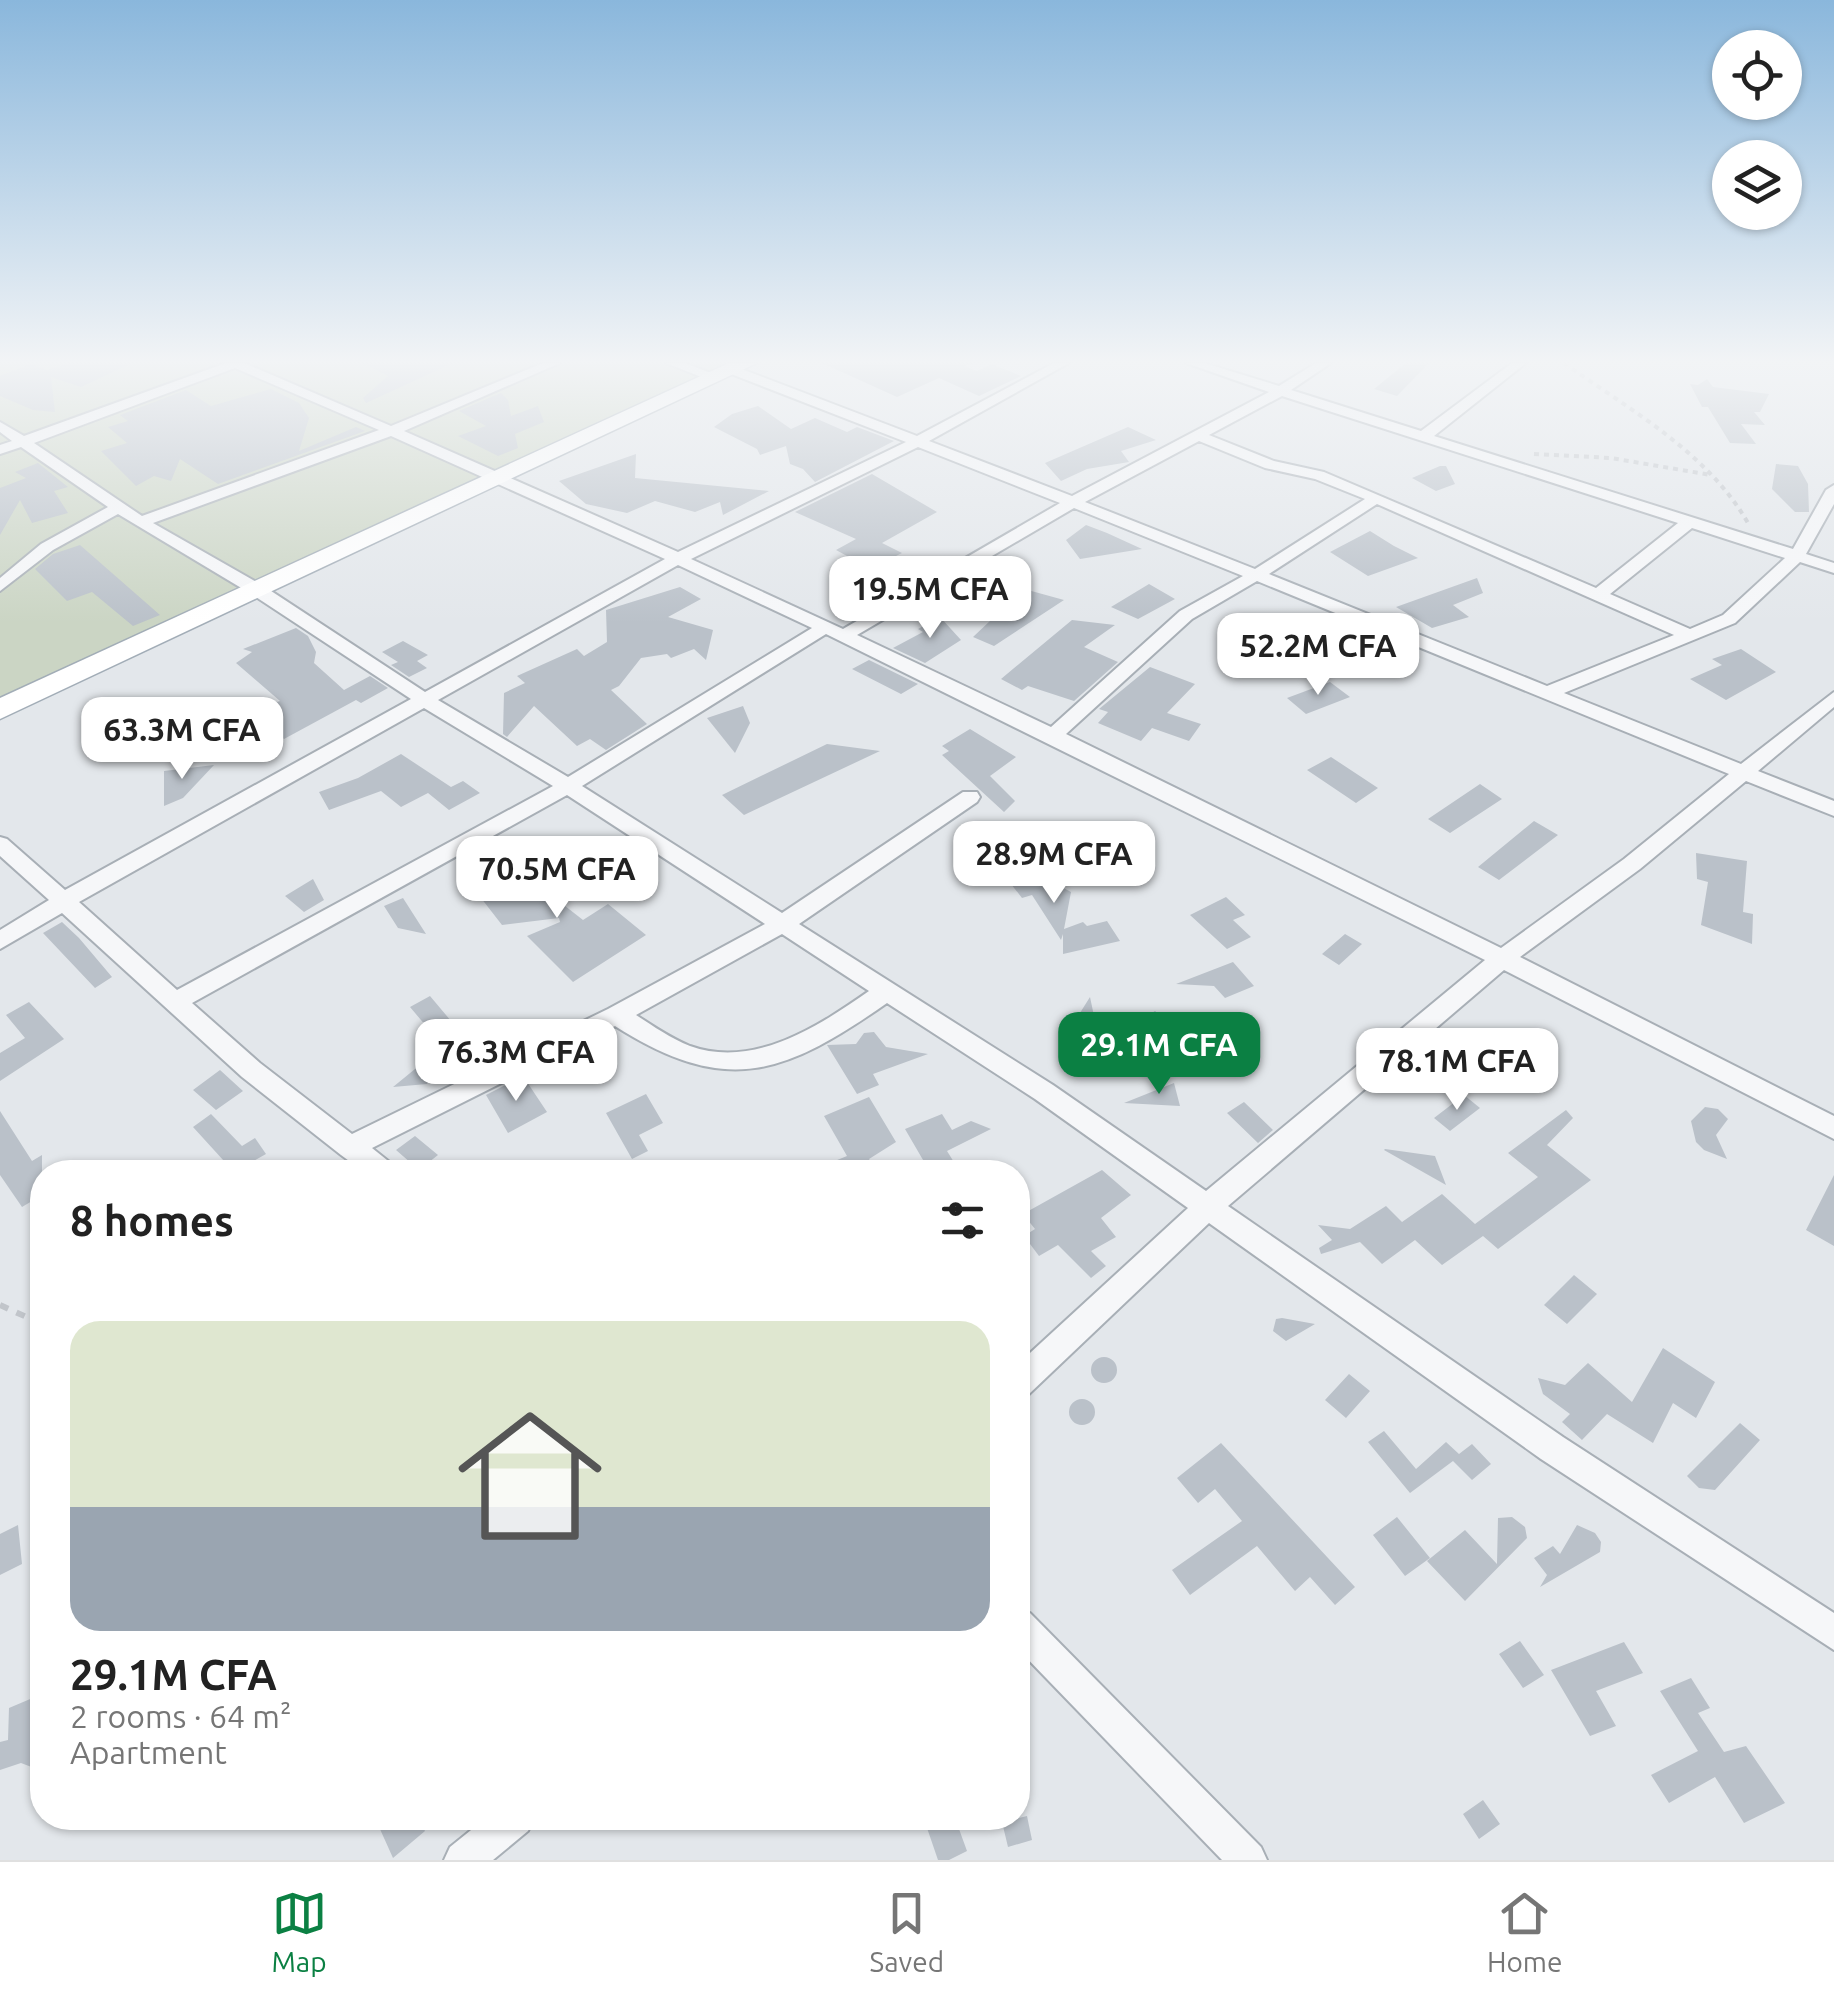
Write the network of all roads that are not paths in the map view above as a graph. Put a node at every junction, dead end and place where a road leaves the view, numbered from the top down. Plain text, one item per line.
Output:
1 (19, 450) edge
2 (338, 450) edge
3 (434, 450) edge
4 (562, 450) edge
5 (901, 450) edge
6 (933, 450) edge
7 (1168, 450) edge
8 (1233, 450) edge
9 (1471, 450) edge
10 (499, 480) junction
11 (1834, 490) edge
12 (1376, 498) junction
13 (1071, 503) junction
14 (119, 507) junction
15 (140, 522) junction
16 (1688, 522) junction
17 (1797, 556) junction
18 (681, 557) junction
19 (1834, 568) edge
20 (1255, 577) junction
21 (0, 586) edge
22 (259, 591) junction
23 (1598, 595) junction
24 (832, 632) junction
25 (1689, 636) junction
26 (1547, 693) junction
27 (1834, 698) edge
28 (426, 701) junction
29 (0, 710) edge
30 (1051, 738) junction
31 (1746, 772) junction
32 (568, 786) junction
33 (970, 797) dead end
34 (1834, 808) edge
35 (0, 844) edge
36 (64, 901) junction
37 (781, 925) junction
38 (0, 941) edge
39 (1504, 958) junction
40 (886, 991) junction
41 (175, 1002) junction
42 (616, 1014) junction
43 (1834, 1128) edge
44 (350, 1147) junction
45 (367, 1160) edge
46 (1209, 1205) junction
47 (1030, 1373) edge
48 (1834, 1633) edge
49 (1030, 1636) edge
50 (499, 1830) edge
51 (463, 1860) edge
52 (1248, 1860) edge

1 - 14 street
2 - 15 street
3 - 10 street
4 - 10 main road
5 - 18 street
6 - 13 street
7 - 13 street
8 - 12 street
9 - 16 street
10 - 18 street
10 - 22 main road
11 - 17 street
12 - 20 street
12 - 23 street
13 - 20 street
13 - 24 street
14 - 15 street
14 - 21 street
15 - 22 street
16 - 17 street
16 - 23 street
17 - 19 street
17 - 25 street
18 - 24 street
18 - 28 street
20 - 26 street
20 - 30 street
22 - 28 street
22 - 29 main road
23 - 25 street
24 - 30 street
24 - 32 street
25 - 26 street
26 - 31 street
27 - 31 street
28 - 32 street
28 - 36 street
30 - 39 street
31 - 34 street
31 - 39 street
32 - 37 street
32 - 41 street
33 - 37 street
35 - 36 street
36 - 38 street
36 - 41 street
37 - 40 street
37 - 42 street
39 - 43 street
39 - 46 street
40 - 42 street
40 - 46 street
41 - 44 street
42 - 44 street
44 - 45 street
46 - 47 street
46 - 48 street
49 - 52 street
50 - 51 street

